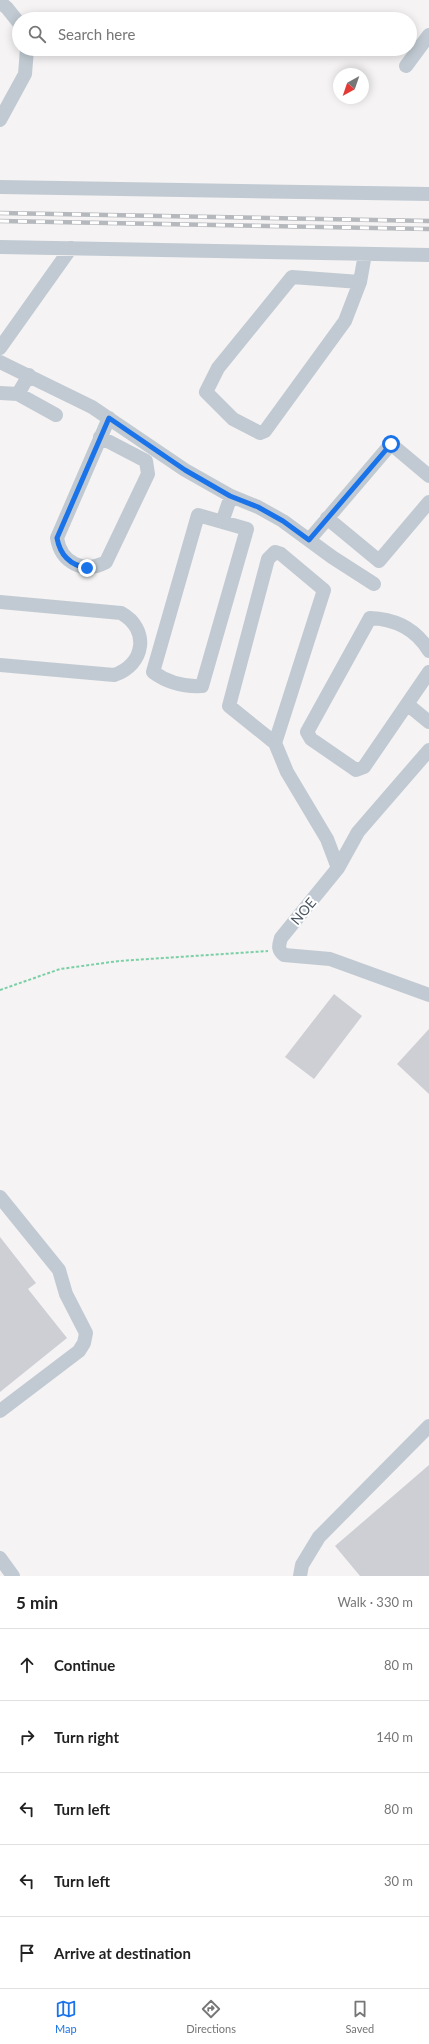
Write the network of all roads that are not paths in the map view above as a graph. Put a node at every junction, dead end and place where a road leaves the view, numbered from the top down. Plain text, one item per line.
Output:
1 (0, 2) edge
2 (12, 14) edge
3 (429, 35) edge
4 (417, 51) edge
5 (26, 56) edge
6 (413, 56) edge
7 (406, 66) dead end
8 (0, 120) edge
9 (0, 187) edge
10 (429, 194) edge
11 (0, 247) edge
12 (71, 248) junction
13 (365, 254) junction
14 (429, 255) edge
15 (360, 282) junction
16 (0, 348) edge
17 (0, 362) edge
18 (29, 375) junction
19 (0, 393) edge
20 (18, 394) junction
21 (56, 415) dead end
22 (109, 418) junction
23 (100, 437) junction
24 (429, 476) edge
25 (230, 496) junction
26 (429, 502) edge
27 (327, 518) junction
28 (222, 522) junction
29 (309, 540) junction
30 (374, 584) dead end
31 (0, 602) edge
32 (429, 651) edge
33 (0, 665) edge
34 (429, 672) edge
35 (407, 704) junction
36 (428, 721) edge
37 (275, 743) junction
38 (429, 750) edge
39 (338, 868) junction
40 (429, 995) edge
41 (0, 1197) edge
42 (0, 1411) edge
43 (429, 1426) edge
44 (0, 1558) edge
45 (13, 1576) edge
46 (300, 1576) edge

1 - 2 street
3 - 4 street
5 - 8 street
6 - 7 street
9 - 10 street
11 - 12 street
12 - 13 street
12 - 16 street
13 - 14 street
13 - 15 street
15 - 15 street
17 - 18 street
18 - 20 street
18 - 22 street
19 - 20 street
20 - 21 street
22 - 23 street
22 - 25 street
23 - 23 street
24 - 27 street
25 - 28 street
25 - 29 street
26 - 27 street
27 - 29 street
28 - 28 street
29 - 30 street
31 - 33 street
32 - 35 street
34 - 35 street
35 - 36 street
37 - 37 street
37 - 39 street
38 - 39 street, NOE
39 - 40 street, NOE
41 - 42 street
43 - 46 street
44 - 45 street

